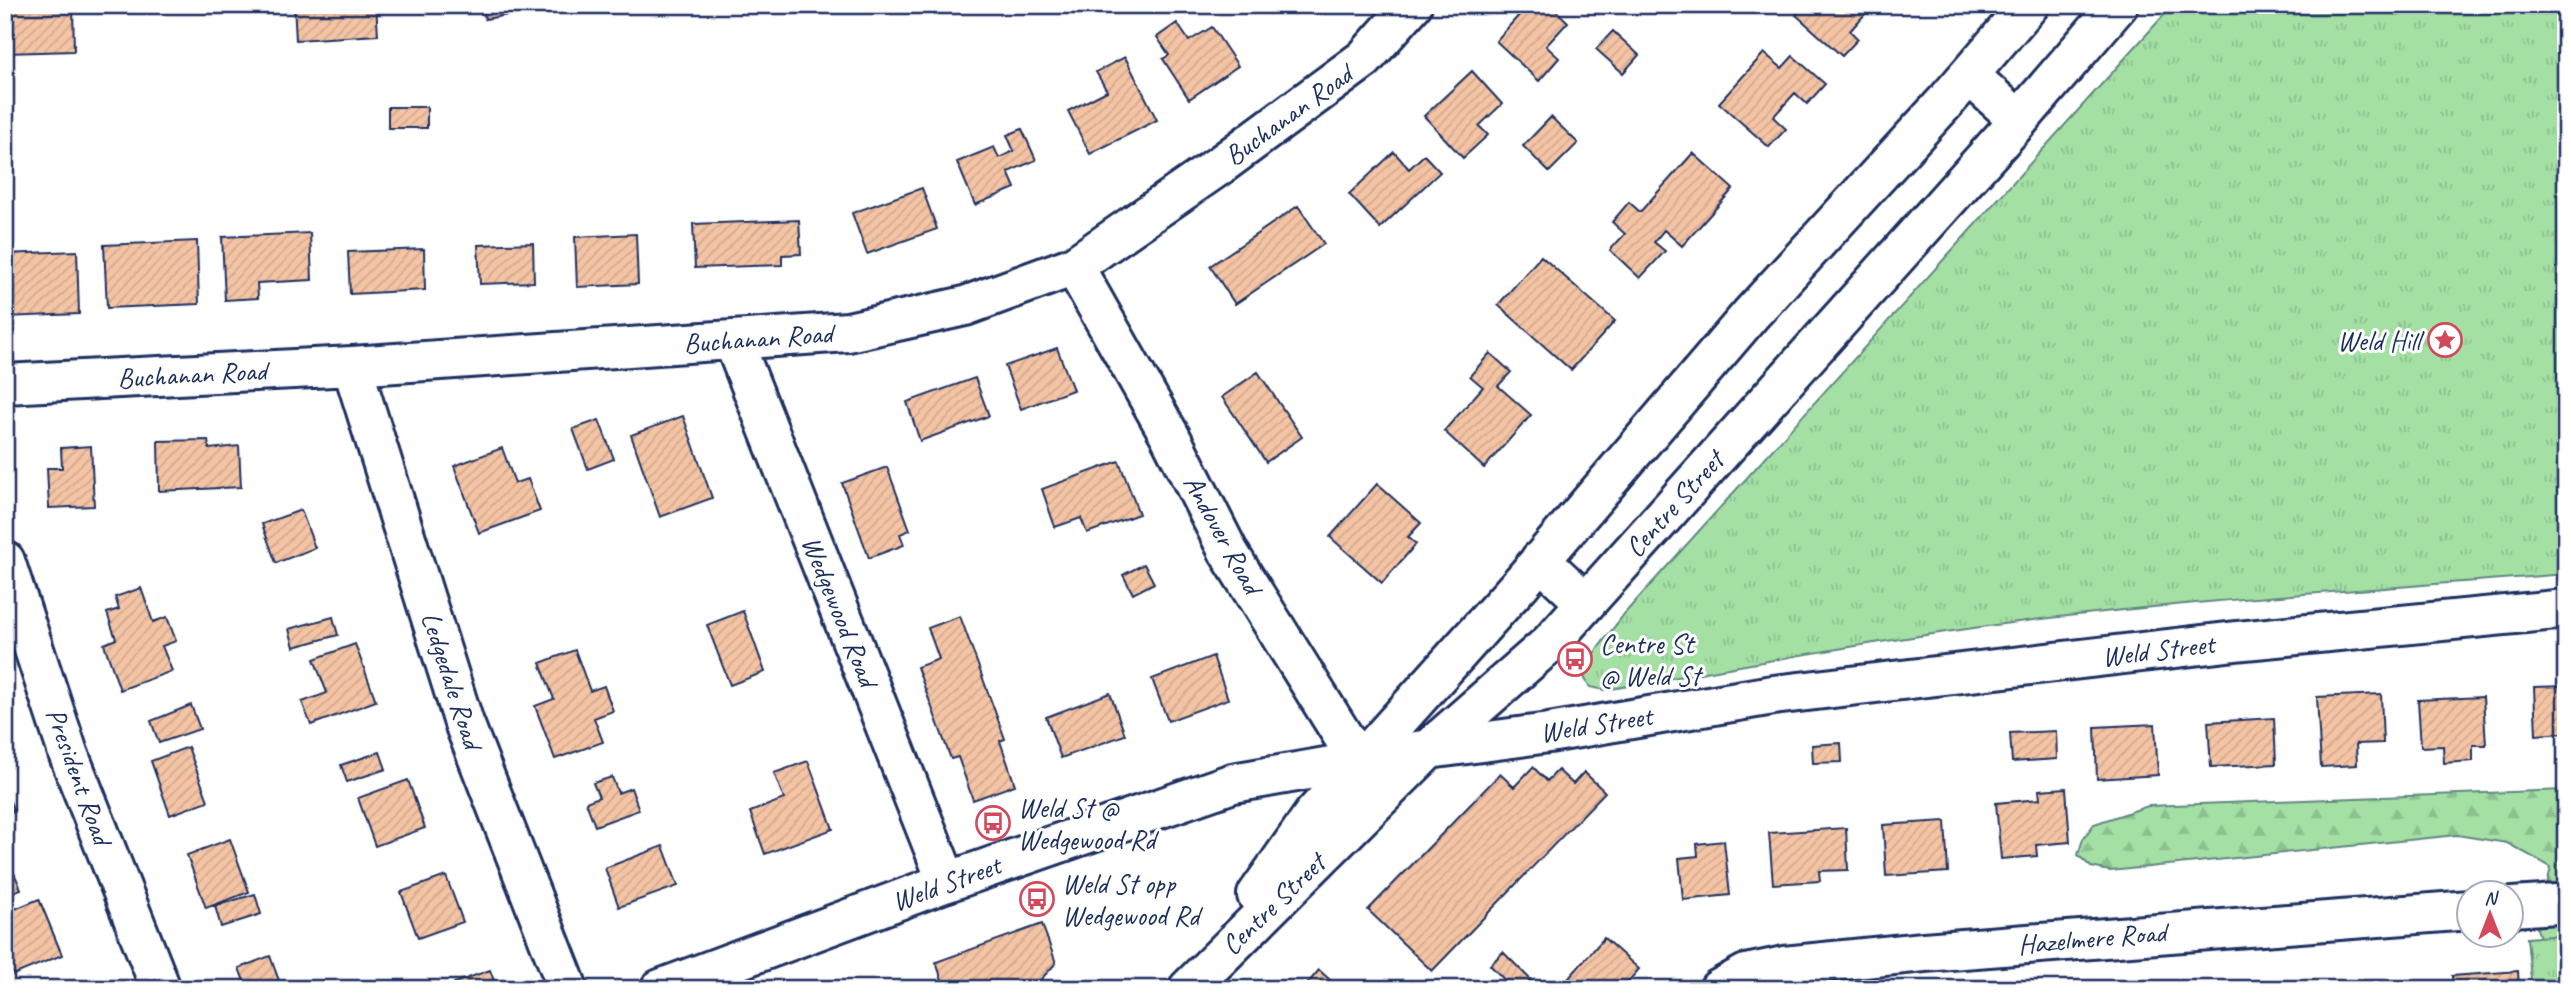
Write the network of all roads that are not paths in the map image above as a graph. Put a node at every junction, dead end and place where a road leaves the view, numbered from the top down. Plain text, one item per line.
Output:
1 (1412, 5) edge
2 (2029, 5) edge
3 (2118, 5) edge
4 (1969, 75) junction
5 (2019, 120) junction
6 (1074, 266) junction
7 (733, 340) junction
8 (352, 366) junction
9 (5, 384) edge
10 (1541, 560) junction
11 (5, 561) edge
12 (1586, 603) junction
13 (2566, 609) edge
14 (1429, 749) junction
15 (1359, 762) junction
16 (1386, 792) junction
17 (947, 882) junction
18 (2557, 904) dead end
19 (2526, 906) edge
20 (2456, 911) edge
21 (1797, 977) edge
22 (1194, 982) edge
23 (161, 989) edge
24 (568, 989) edge
25 (660, 989) edge
26 (1719, 989) edge

1 - 6 street, Buchanan Road
2 - 4 street, Centre Street
3 - 5 street, Centre Street
4 - 5 street
4 - 10 street, Centre Street
5 - 12 street, Centre Street
6 - 7 street, Buchanan Road
6 - 15 street, Andover Road
7 - 8 street, Buchanan Road
7 - 17 street, Wedgewood Road
8 - 9 street, Buchanan Road
8 - 24 street, Ledgedale Road
10 - 12 street
10 - 15 street, Centre Street
11 - 23 street, President Road
12 - 14 street, Centre Street
13 - 14 street, Weld Street
14 - 15 street, Weld Street
14 - 16 street, Centre Street
15 - 16 street, Andover Road
15 - 17 street, Weld Street
15 - 22 street, Centre Street
16 - 22 street, Centre Street
17 - 25 street, Weld Street
18 - 19 street
20 - 21 street, Hazelmere Road
21 - 26 street, Hazelmere Road

